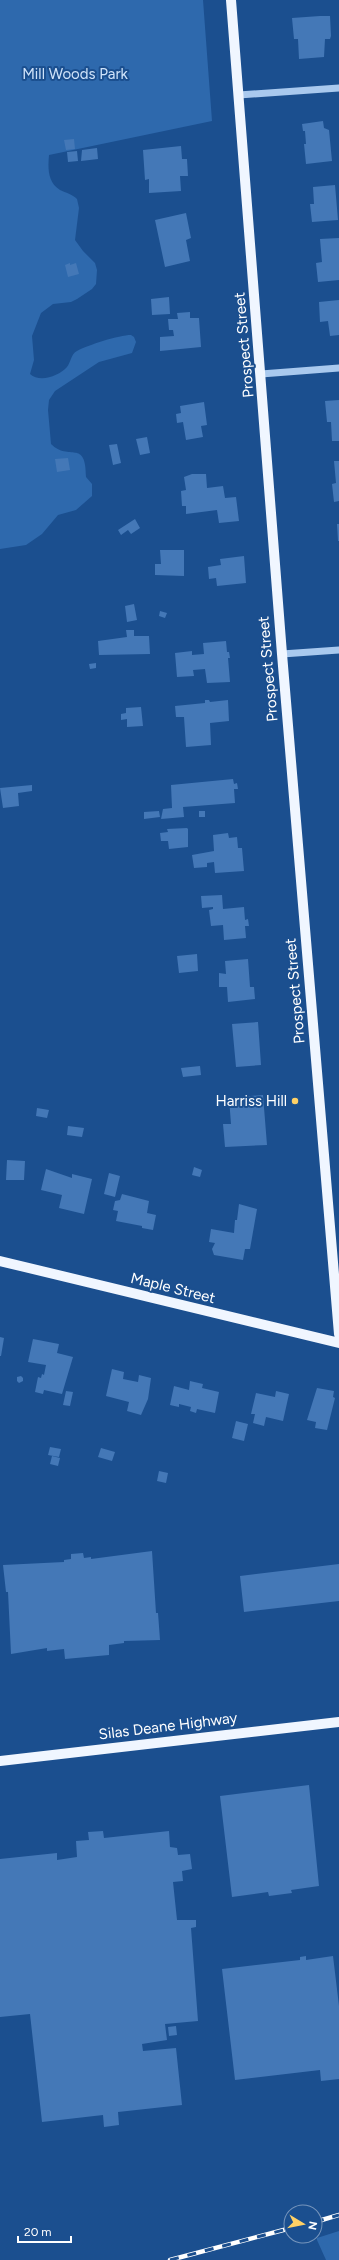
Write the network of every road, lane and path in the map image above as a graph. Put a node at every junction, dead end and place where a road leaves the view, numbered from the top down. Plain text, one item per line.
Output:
1 (231, 0) edge
2 (339, 88) edge
3 (239, 96) junction
4 (339, 368) edge
5 (261, 374) junction
6 (339, 650) edge
7 (282, 654) junction
8 (0, 1262) edge
9 (339, 1334) edge
10 (339, 1343) edge
11 (339, 1722) edge
12 (0, 1761) edge

1 - 3 main road, Prospect Street
2 - 3 street
3 - 5 main road, Prospect Street
4 - 5 street
5 - 7 main road, Prospect Street
6 - 7 street
7 - 9 main road, Prospect Street
8 - 10 main road, Maple Street
11 - 12 main road, Silas Deane Highway

